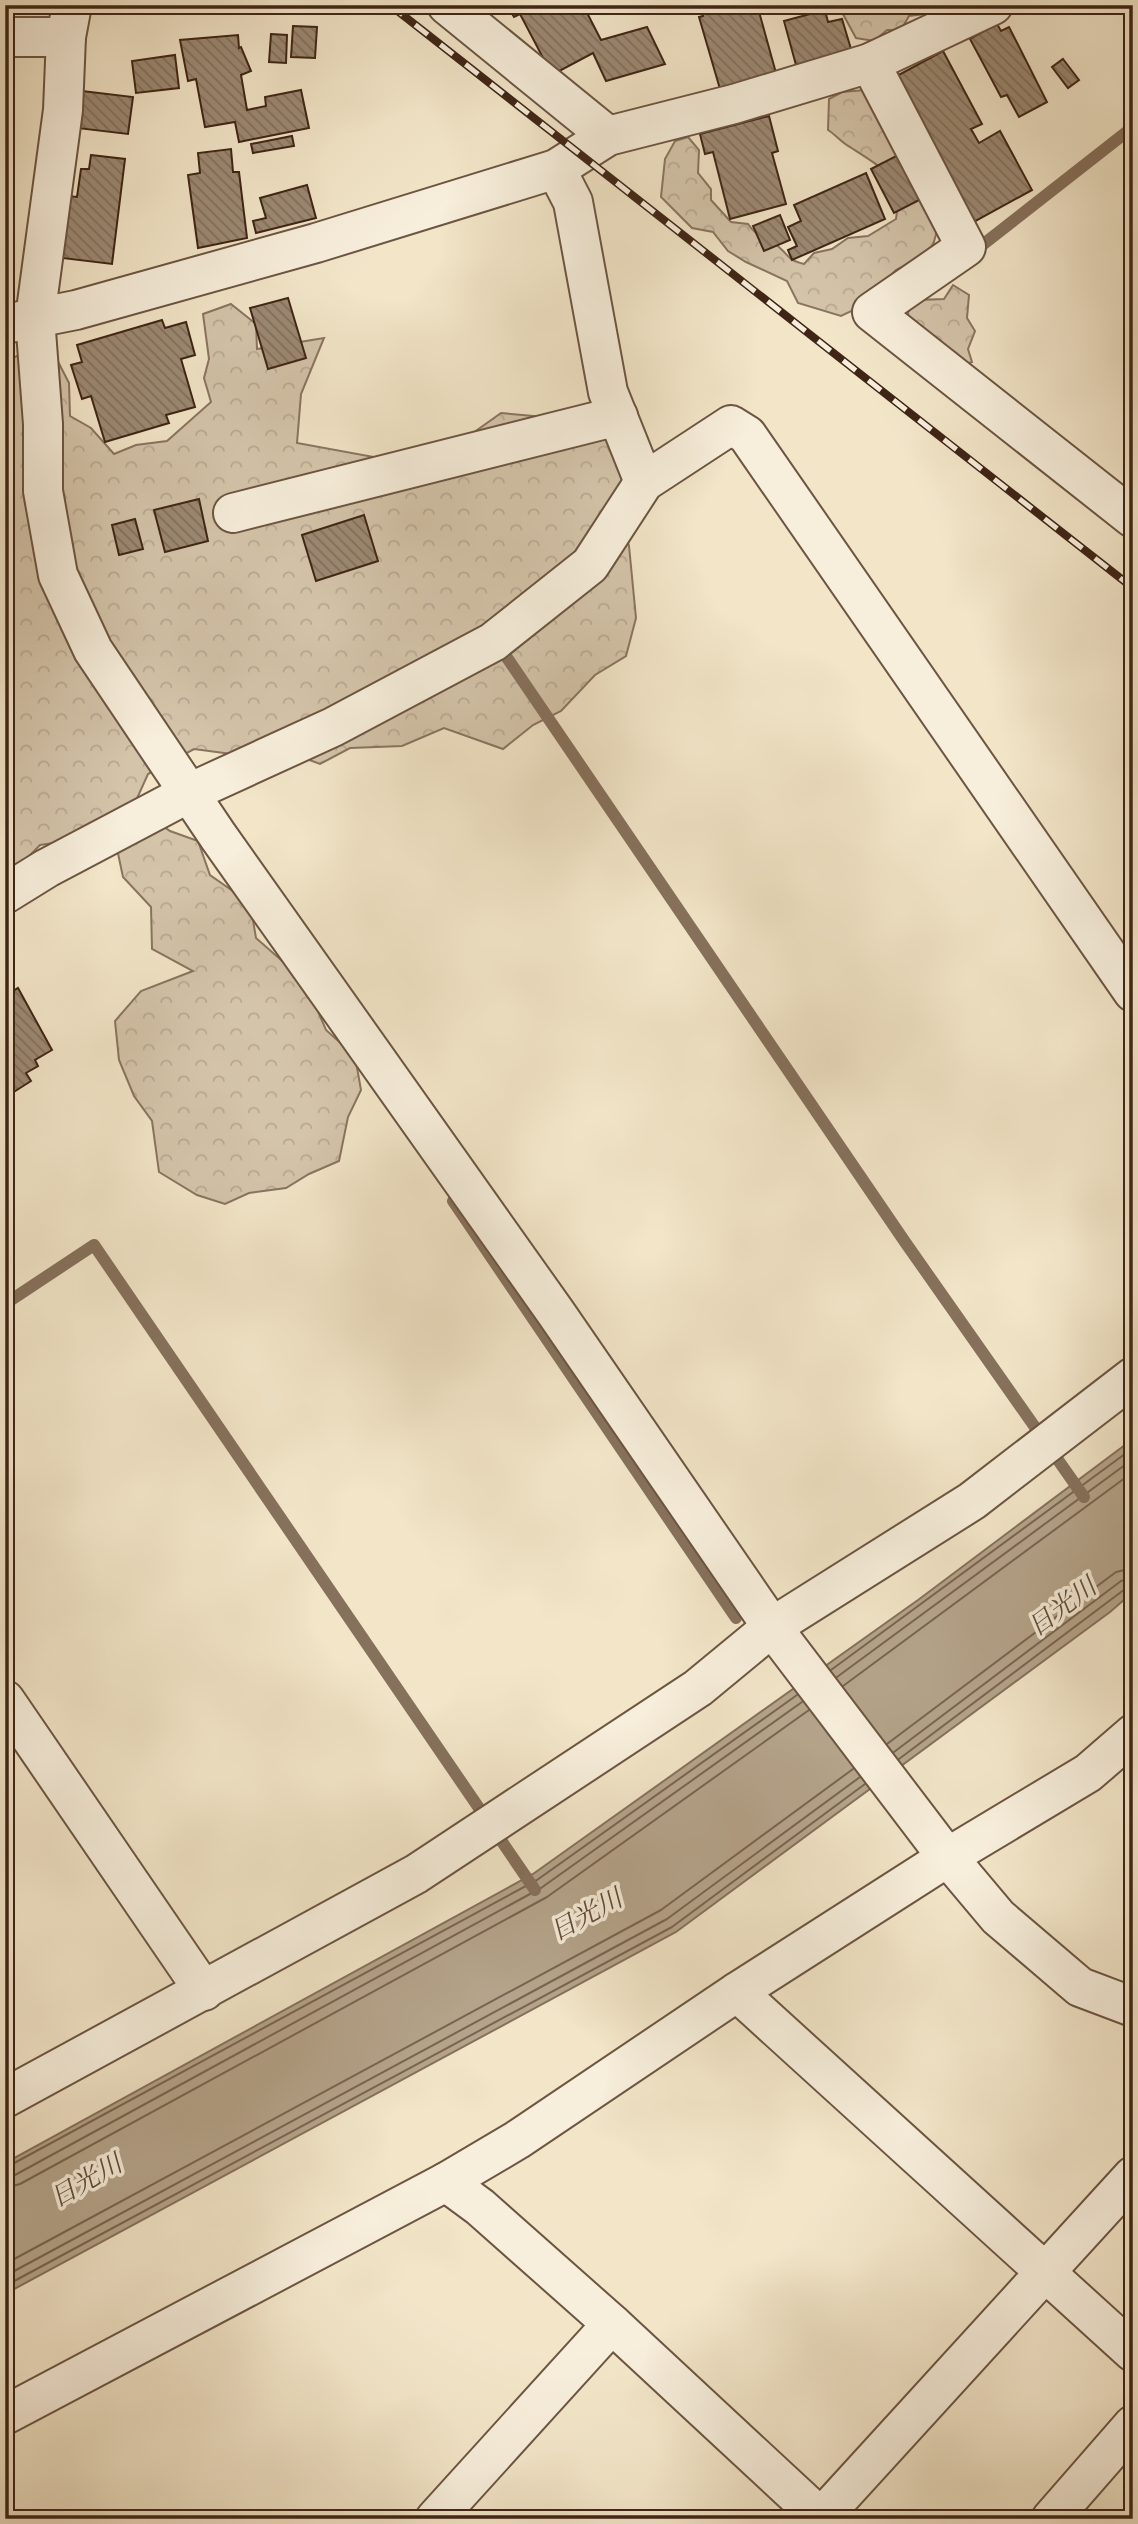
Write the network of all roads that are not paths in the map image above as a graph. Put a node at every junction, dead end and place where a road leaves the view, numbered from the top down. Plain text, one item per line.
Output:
1 (447, 5) edge
2 (993, 5) edge
3 (69, 21) edge
4 (5, 37) edge
5 (870, 62) junction
6 (608, 136) junction
7 (555, 169) junction
8 (20, 321) edge
9 (618, 416) junction
10 (644, 482) junction
11 (233, 513) dead end
12 (1133, 518) edge
13 (189, 793) junction
14 (5, 894) edge
15 (1133, 992) edge
16 (1133, 1377) edge
17 (776, 1632) junction
18 (5, 1700) edge
19 (1133, 1734) edge
20 (944, 1852) junction
21 (204, 1991) junction
22 (737, 1992) junction
23 (1133, 2007) edge
24 (5, 2098) edge
25 (1133, 2176) edge
26 (446, 2182) junction
27 (1044, 2272) junction
28 (612, 2324) junction
29 (1133, 2353) edge
30 (5, 2415) edge
31 (1133, 2425) edge
32 (821, 2518) edge
33 (435, 2519) edge
34 (1051, 2519) edge

1 - 6 street
2 - 5 street
3 - 4 street
3 - 8 street
5 - 6 street
5 - 12 street
6 - 7 street
7 - 8 street
7 - 9 street
8 - 13 street
9 - 10 street
9 - 11 street
10 - 13 street
10 - 15 street
13 - 14 street
13 - 17 street
16 - 17 street
17 - 20 street
17 - 21 street
18 - 21 street
19 - 20 street
20 - 22 street
20 - 23 street
21 - 24 street
22 - 26 street
22 - 27 street
25 - 27 street
26 - 28 street
26 - 30 street
27 - 29 street
27 - 32 street
28 - 32 street
28 - 33 street
31 - 34 street

